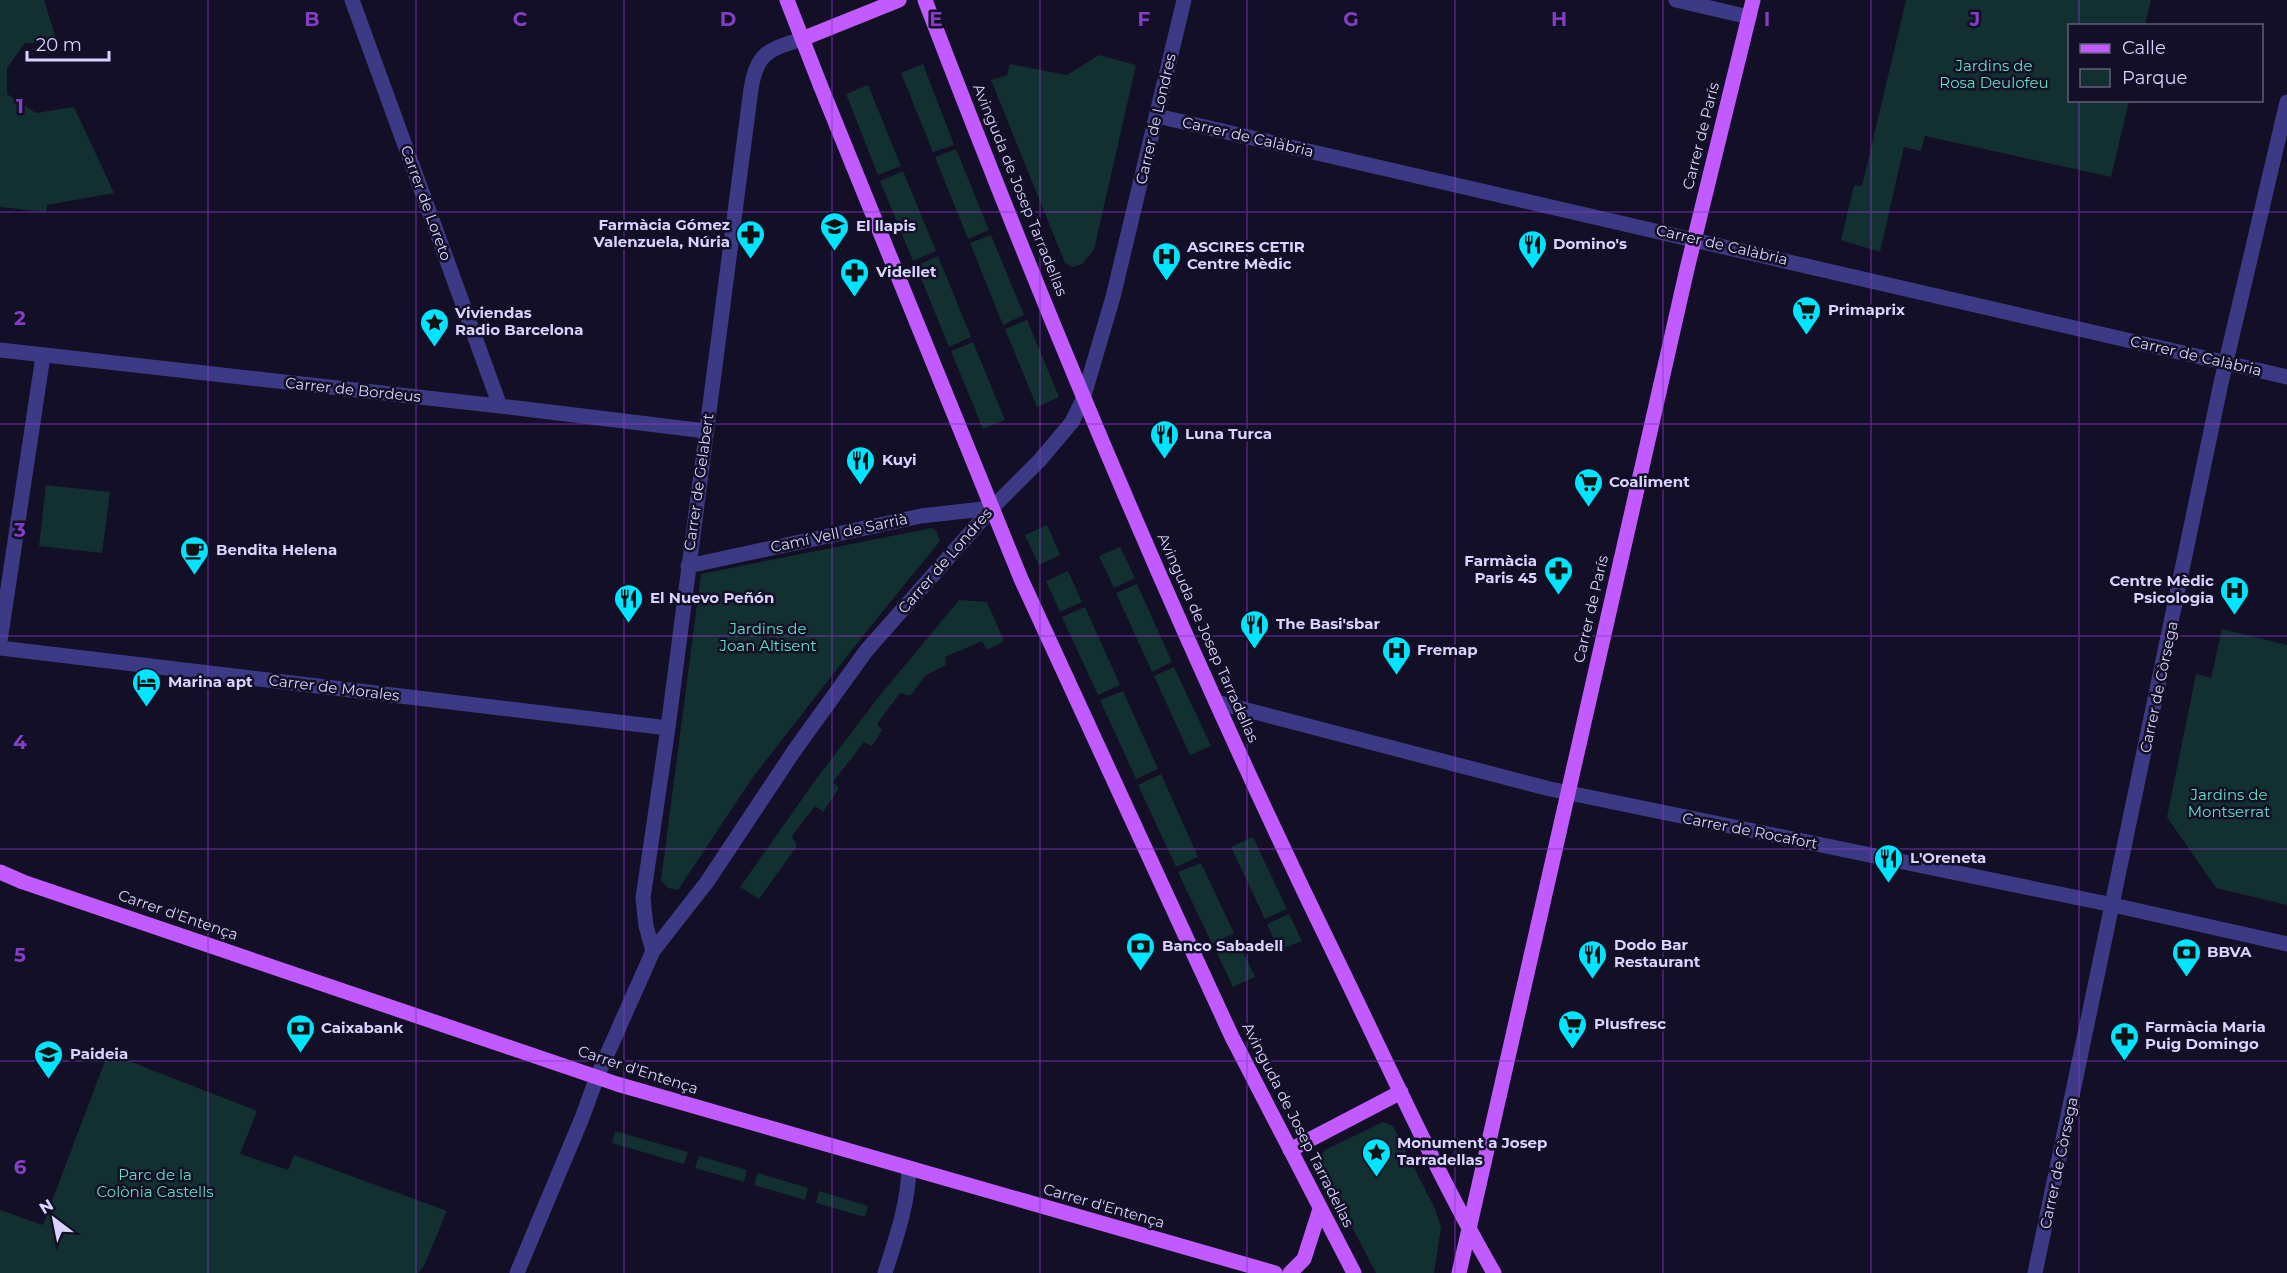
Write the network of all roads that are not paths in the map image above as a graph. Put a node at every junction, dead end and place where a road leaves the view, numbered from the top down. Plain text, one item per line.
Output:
1 (352, 0) edge
2 (787, 0) edge
3 (899, 0) edge
4 (925, 0) edge
5 (1184, 0) edge
6 (1676, 0) edge
7 (1753, 0) edge
8 (1749, 17) junction
9 (802, 39) junction
10 (2287, 102) edge
11 (1157, 116) junction
12 (1694, 239) junction
13 (0, 350) edge
14 (43, 356) junction
15 (2227, 363) junction
16 (2287, 377) edge
17 (1083, 399) junction
18 (500, 406) junction
19 (706, 431) junction
20 (992, 508) junction
21 (688, 566) junction
22 (0, 641) edge
23 (0, 648) edge
24 (1216, 702) junction
25 (668, 728) junction
26 (1568, 793) junction
27 (0, 872) edge
28 (2113, 904) junction
29 (2287, 944) edge
30 (653, 951) junction
31 (597, 1077) junction
32 (1401, 1092) junction
33 (1290, 1150) junction
34 (909, 1168) junction
35 (1320, 1209) junction
36 (1468, 1228) junction
37 (517, 1273) edge
38 (885, 1273) edge
39 (1275, 1273) edge
40 (1290, 1273) edge
41 (1354, 1273) edge
42 (1459, 1273) edge
43 (1494, 1273) edge
44 (2035, 1273) edge

1 - 18 street, Carrer de Loreto
2 - 9 main road, Avinguda de Josep Tarradellas
3 - 9 main road
4 - 17 main road, Avinguda de Josep Tarradellas
5 - 11 street, Carrer de Londres
6 - 8 street
7 - 8 main road, Carrer de París
8 - 12 main road, Carrer de París
9 - 19 street, Carrer de Gelabert
9 - 20 main road, Avinguda de Josep Tarradellas
10 - 15 street, Carrer de Còrsega
11 - 12 street, Carrer de Calàbria
11 - 17 street, Carrer de Londres
12 - 15 street, Carrer de Calàbria
12 - 26 main road, Carrer de París
13 - 14 street, Carrer de Bordeus
14 - 18 street, Carrer de Bordeus
14 - 22 street
15 - 16 street, Carrer de Calàbria
15 - 28 street, Carrer de Còrsega
17 - 20 street, Carrer de Londres
17 - 24 main road, Avinguda de Josep Tarradellas
18 - 19 street, Carrer de Bordeus
19 - 21 street, Carrer de Gelabert
20 - 21 street, Camí Vell de Sarrià
20 - 30 street, Carrer de Londres
20 - 33 main road, Avinguda de Josep Tarradellas
21 - 25 street, Carrer de Gelabert
23 - 25 street, Carrer de Morales
24 - 26 street, Carrer de Rocafort
24 - 32 main road, Avinguda de Josep Tarradellas
25 - 30 street, Carrer de Gelabert
26 - 28 street, Carrer de Rocafort
26 - 36 main road, Carrer de París
27 - 31 main road, Carrer d'Entença
28 - 29 street, Carrer de Rocafort
28 - 44 street, Carrer de Còrsega
30 - 31 street, Carrer de Londres
31 - 34 main road, Carrer d'Entença
31 - 37 street, Carrer de Londres
32 - 33 main road
32 - 36 main road, Avinguda de Josep Tarradellas
33 - 35 main road, Avinguda de Josep Tarradellas
34 - 38 street
34 - 39 main road, Carrer d'Entença
35 - 40 main road
35 - 41 main road, Avinguda de Josep Tarradellas
36 - 42 main road, Carrer de París
36 - 43 main road, Avinguda de Josep Tarradellas

